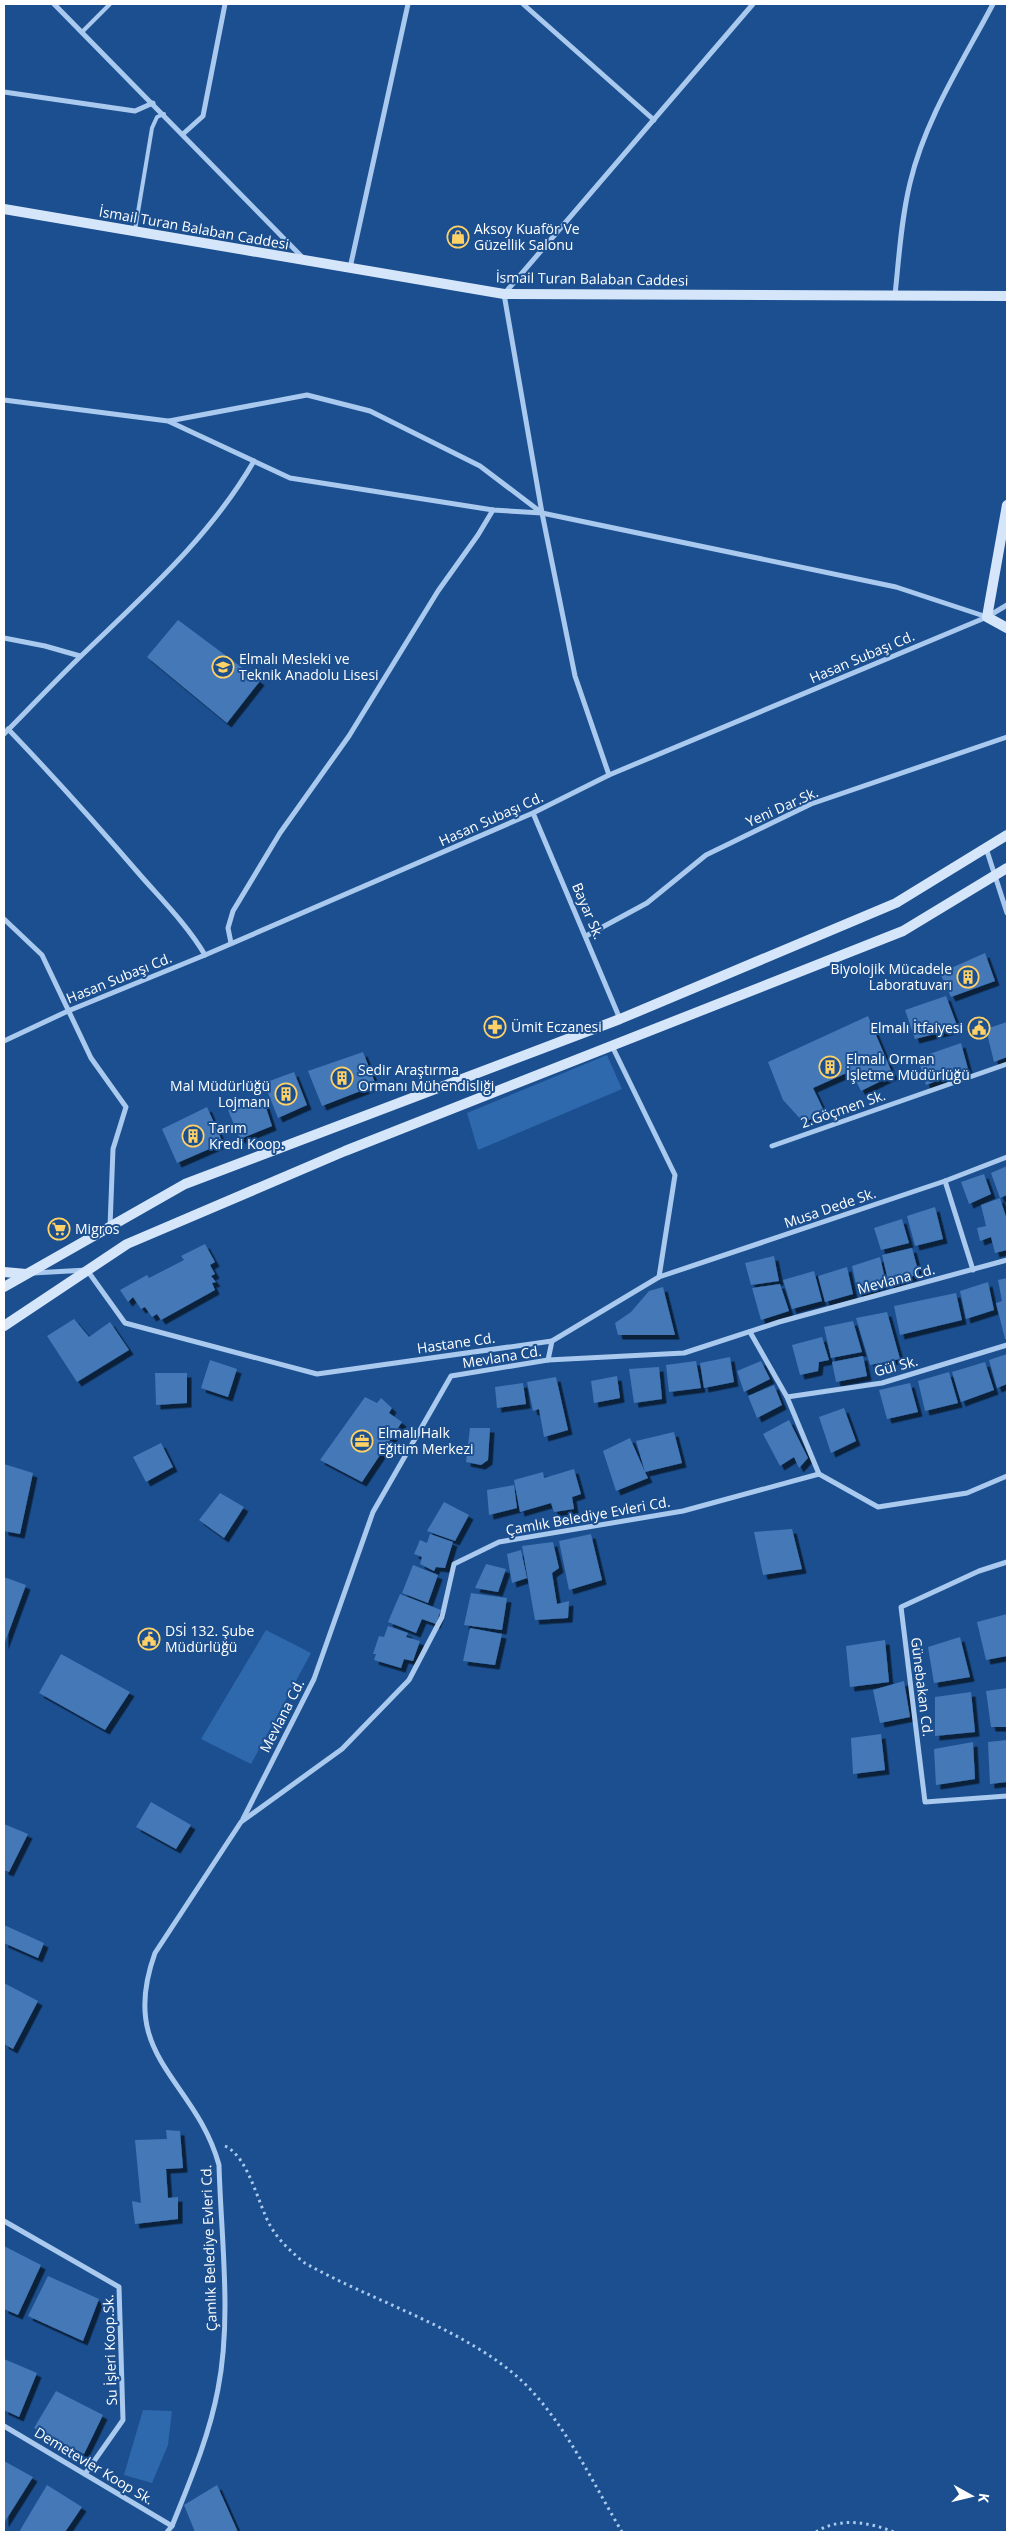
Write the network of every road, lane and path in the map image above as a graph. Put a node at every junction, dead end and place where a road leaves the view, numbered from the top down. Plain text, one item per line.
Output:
1 (54, 4) edge
2 (110, 4) edge
3 (225, 4) edge
4 (408, 4) edge
5 (523, 4) edge
6 (533, 4) edge
7 (754, 4) edge
8 (993, 4) edge
9 (528, 9) junction
10 (82, 32) junction
11 (4, 92) edge
12 (153, 103) junction
13 (164, 114) junction
14 (654, 120) junction
15 (183, 134) junction
16 (4, 209) edge
17 (135, 232) junction
18 (305, 260) junction
19 (350, 268) junction
20 (504, 294) junction
21 (895, 296) junction
22 (1007, 296) edge
23 (4, 400) edge
24 (168, 421) junction
25 (254, 461) junction
26 (1007, 504) edge
27 (492, 510) junction
28 (542, 513) junction
29 (1007, 605) edge
30 (987, 617) junction
31 (1007, 628) edge
32 (4, 638) edge
33 (80, 656) junction
34 (8, 729) junction
35 (4, 734) edge
36 (1007, 738) edge
37 (609, 776) junction
38 (533, 813) junction
39 (1007, 835) edge
40 (986, 848) junction
41 (1007, 868) edge
42 (995, 875) junction
43 (1007, 913) edge
44 (4, 919) edge
45 (586, 936) junction
46 (231, 943) junction
47 (205, 956) junction
48 (68, 1011) junction
49 (620, 1019) junction
50 (4, 1041) edge
51 (612, 1046) junction
52 (1007, 1064) edge
53 (772, 1146) dead end
54 (1007, 1157) edge
55 (946, 1181) junction
56 (110, 1226) junction
57 (1007, 1260) edge
58 (87, 1270) junction
59 (973, 1270) junction
60 (4, 1272) edge
61 (26, 1274) junction
62 (659, 1277) junction
63 (4, 1287) edge
64 (4, 1326) edge
65 (750, 1332) junction
66 (552, 1341) junction
67 (1007, 1345) edge
68 (548, 1360) junction
69 (787, 1397) junction
70 (819, 1474) junction
71 (1007, 1476) edge
72 (1007, 1562) edge
73 (1007, 1796) edge
74 (241, 1822) junction
75 (213, 2144) junction
76 (4, 2221) edge
77 (4, 2426) edge
78 (86, 2474) junction
79 (172, 2526) junction
80 (167, 2532) edge
81 (175, 2532) edge
82 (622, 2532) edge
83 (816, 2532) edge
84 (894, 2532) edge

1 - 10 street
2 - 10 lane
3 - 15 street
4 - 19 street
5 - 9 street
6 - 9 street
7 - 14 street
8 - 21 street
9 - 14 street
10 - 12 street
11 - 12 street
12 - 13 street
13 - 15 street
13 - 17 lane
14 - 20 street
15 - 18 street
16 - 17 main road, İsmail Turan Balaban Caddesi
17 - 18 main road, İsmail Turan Balaban Caddesi
18 - 19 main road, İsmail Turan Balaban Caddesi
19 - 20 main road, İsmail Turan Balaban Caddesi
20 - 21 main road, İsmail Turan Balaban Caddesi
20 - 28 street
21 - 22 main road, İsmail Turan Balaban Caddesi
23 - 24 street
24 - 25 street
24 - 28 street
25 - 27 street
25 - 33 street
26 - 30 main road
27 - 28 street
27 - 46 street
28 - 30 street
28 - 37 street
29 - 30 street, Hasan Subaşı Cd.
30 - 31 main road
30 - 37 street, Hasan Subaşı Cd.
32 - 33 street
33 - 34 street
34 - 35 street
34 - 47 street
36 - 45 street, Yeni Dar.Sk.
37 - 38 street, Hasan Subaşı Cd.
38 - 45 street, Bayar Sk.
38 - 46 street, Hasan Subaşı Cd.
39 - 40 main road
40 - 42 street
40 - 49 main road
41 - 42 main road
42 - 43 street
42 - 51 main road
44 - 48 street
45 - 49 street, Bayar Sk.
46 - 47 street, Hasan Subaşı Cd.
47 - 48 street, Hasan Subaşı Cd.
48 - 50 street, Hasan Subaşı Cd.
48 - 56 street
49 - 56 main road
51 - 58 main road
51 - 62 street
52 - 53 street, 2.Göçmen Sk.
54 - 55 street, Musa Dede Sk.
55 - 59 street
55 - 62 street, Musa Dede Sk.
56 - 61 main road
57 - 59 street, Mevlana Cd.
58 - 61 street
58 - 64 main road
58 - 66 street, Hastane Cd.
59 - 65 street, Mevlana Cd.
60 - 61 main road
61 - 63 main road
62 - 66 street, Hastane Cd.
65 - 68 street, Mevlana Cd.
65 - 69 street
66 - 68 street
67 - 69 street, Gül Sk.
68 - 74 street, Mevlana Cd.
69 - 70 street
70 - 71 street
70 - 74 street, Çamlık Belediye Evleri Cd.
72 - 73 street, Günebakan Cd.
74 - 75 street, Çamlık Belediye Evleri Cd.
75 - 79 street, Çamlık Belediye Evleri Cd.
75 - 82 path
76 - 78 street, Su İşleri Koop.Sk.
77 - 78 street, Demetevler Koop Sk.
78 - 79 street, Demetevler Koop Sk.
79 - 80 street, Çamlık Belediye Evleri Cd.
79 - 81 street
83 - 84 path

